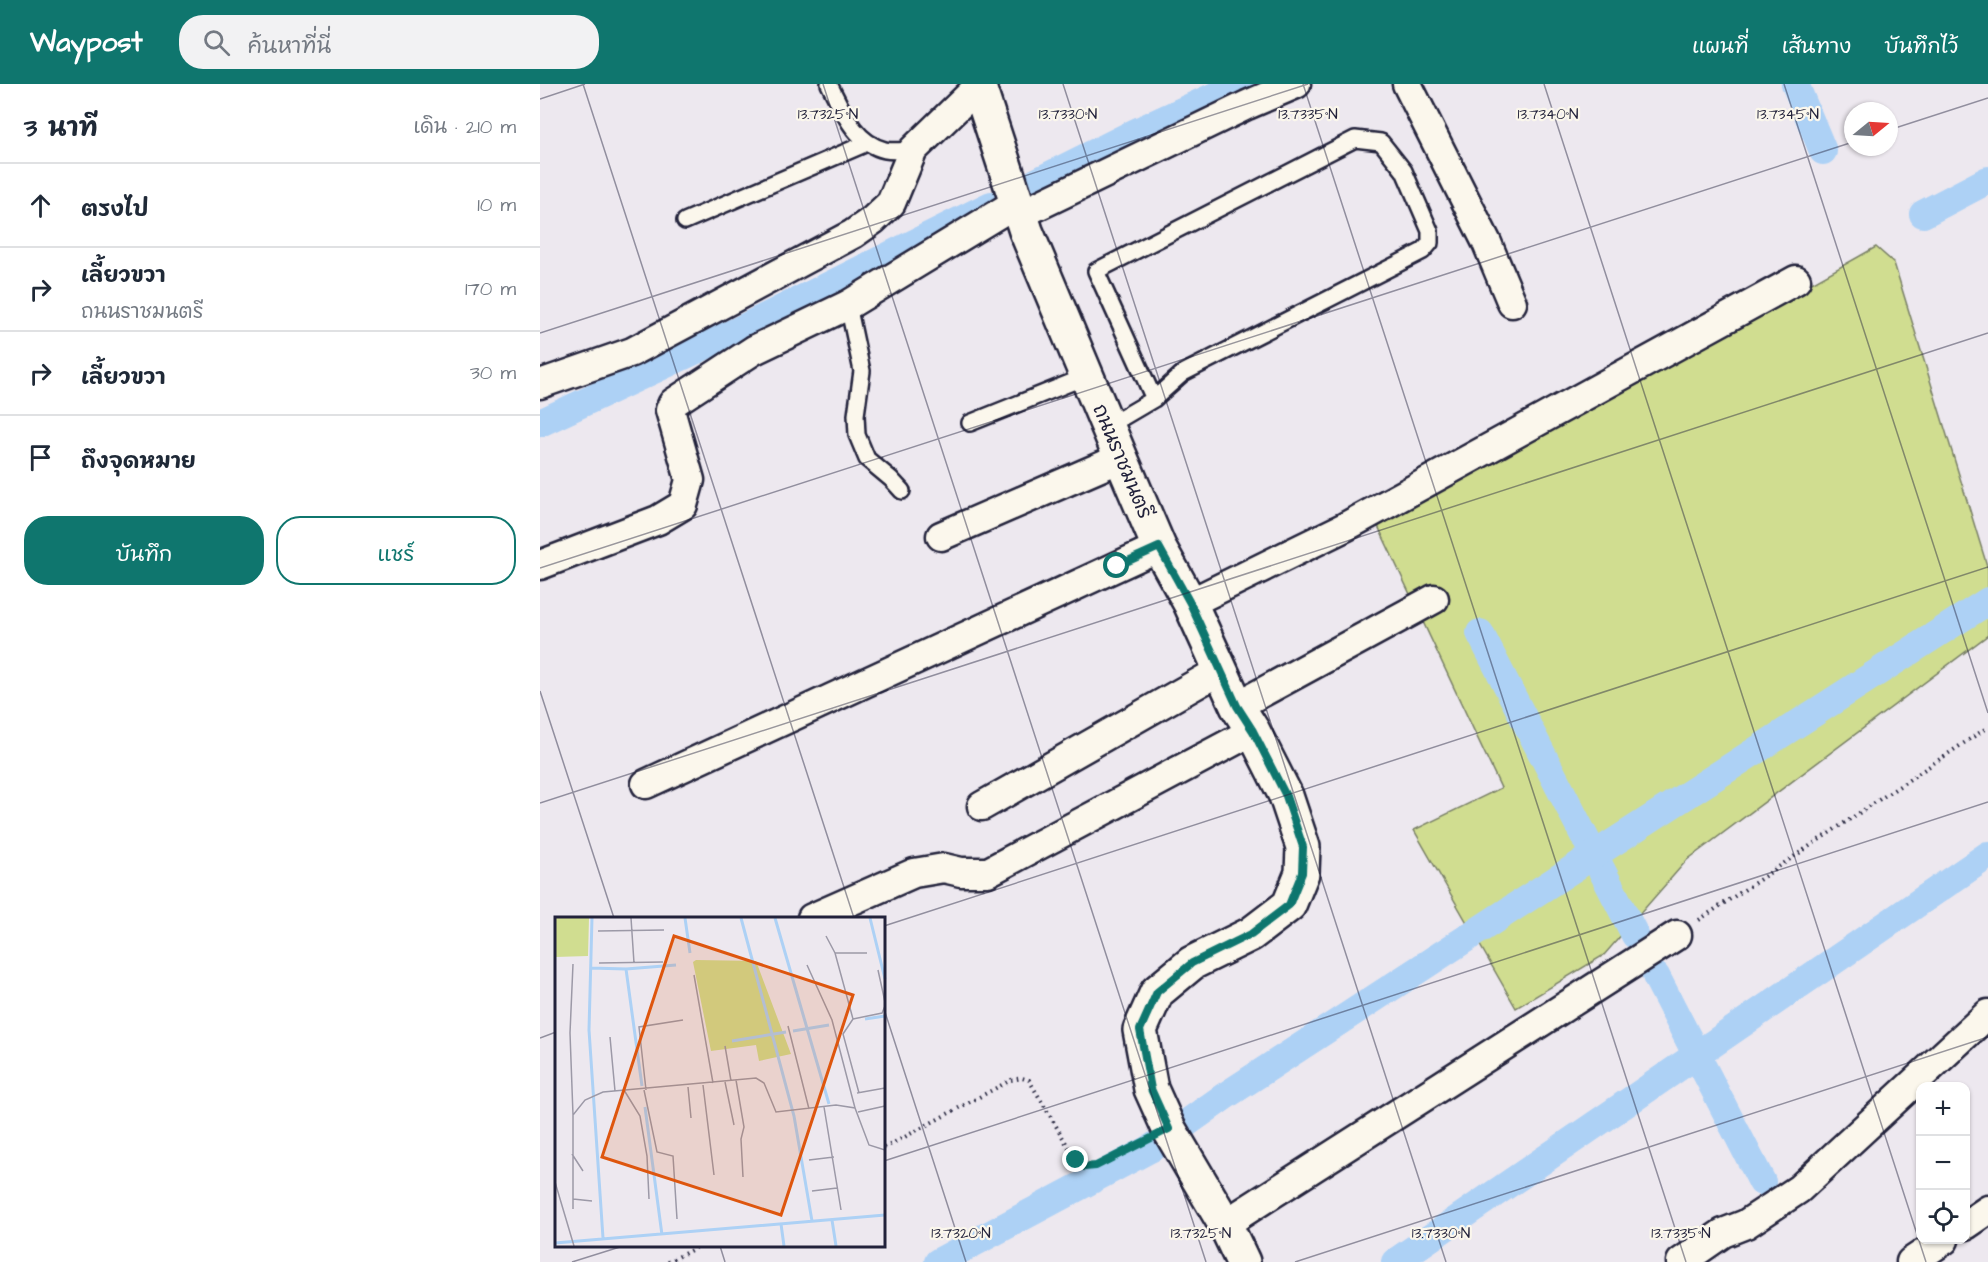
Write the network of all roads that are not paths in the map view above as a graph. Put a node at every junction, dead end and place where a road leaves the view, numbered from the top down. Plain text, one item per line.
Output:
1 (829, 84) edge
2 (1296, 84) edge
3 (1407, 84) edge
4 (978, 85) edge
5 (867, 143) junction
6 (913, 150) junction
7 (1019, 208) junction
8 (685, 221) dead end
9 (1796, 280) dead end
10 (1512, 303) dead end
11 (848, 305) junction
12 (1087, 376) junction
13 (540, 384) edge
14 (1154, 399) junction
15 (970, 423) dead end
16 (1108, 426) junction
17 (1121, 458) junction
18 (902, 491) dead end
19 (941, 536) dead end
20 (1159, 547) junction
21 (540, 565) edge
22 (1434, 599) dead end
23 (1190, 603) junction
24 (1221, 670) junction
25 (1245, 718) junction
26 (646, 784) dead end
27 (982, 806) dead end
28 (814, 917) edge
29 (1677, 935) road end
30 (1988, 1014) edge
31 (1988, 1210) edge
32 (1970, 1222) edge
33 (1225, 1224) junction
34 (1937, 1244) edge
35 (1684, 1261) edge
36 (1243, 1262) edge
37 (1911, 1262) edge

1 - 5 lane
2 - 7 street
3 - 10 street
4 - 6 street
4 - 7 street, ถนนราชมนตรี
5 - 6 lane
5 - 8 lane
6 - 13 street
7 - 11 street
7 - 12 street, ถนนราชมนตรี
9 - 23 street
11 - 18 lane
11 - 21 street
12 - 15 lane
12 - 16 street, ถนนราชมนตรี
14 - 14 lane
14 - 16 lane
16 - 17 street, ถนนราชมนตรี
17 - 19 street
17 - 20 street, ถนนราชมนตรี
20 - 23 street, ถนนราชมนตรี
20 - 26 street
22 - 25 street
23 - 24 street, ถนนราชมนตรี
24 - 25 street, ถนนราชมนตรี
24 - 27 street
25 - 28 street
25 - 33 street, ถนนราชมนตรี
29 - 33 street
30 - 35 street
31 - 32 street
33 - 36 street, ถนนราชมนตรี
34 - 37 street

